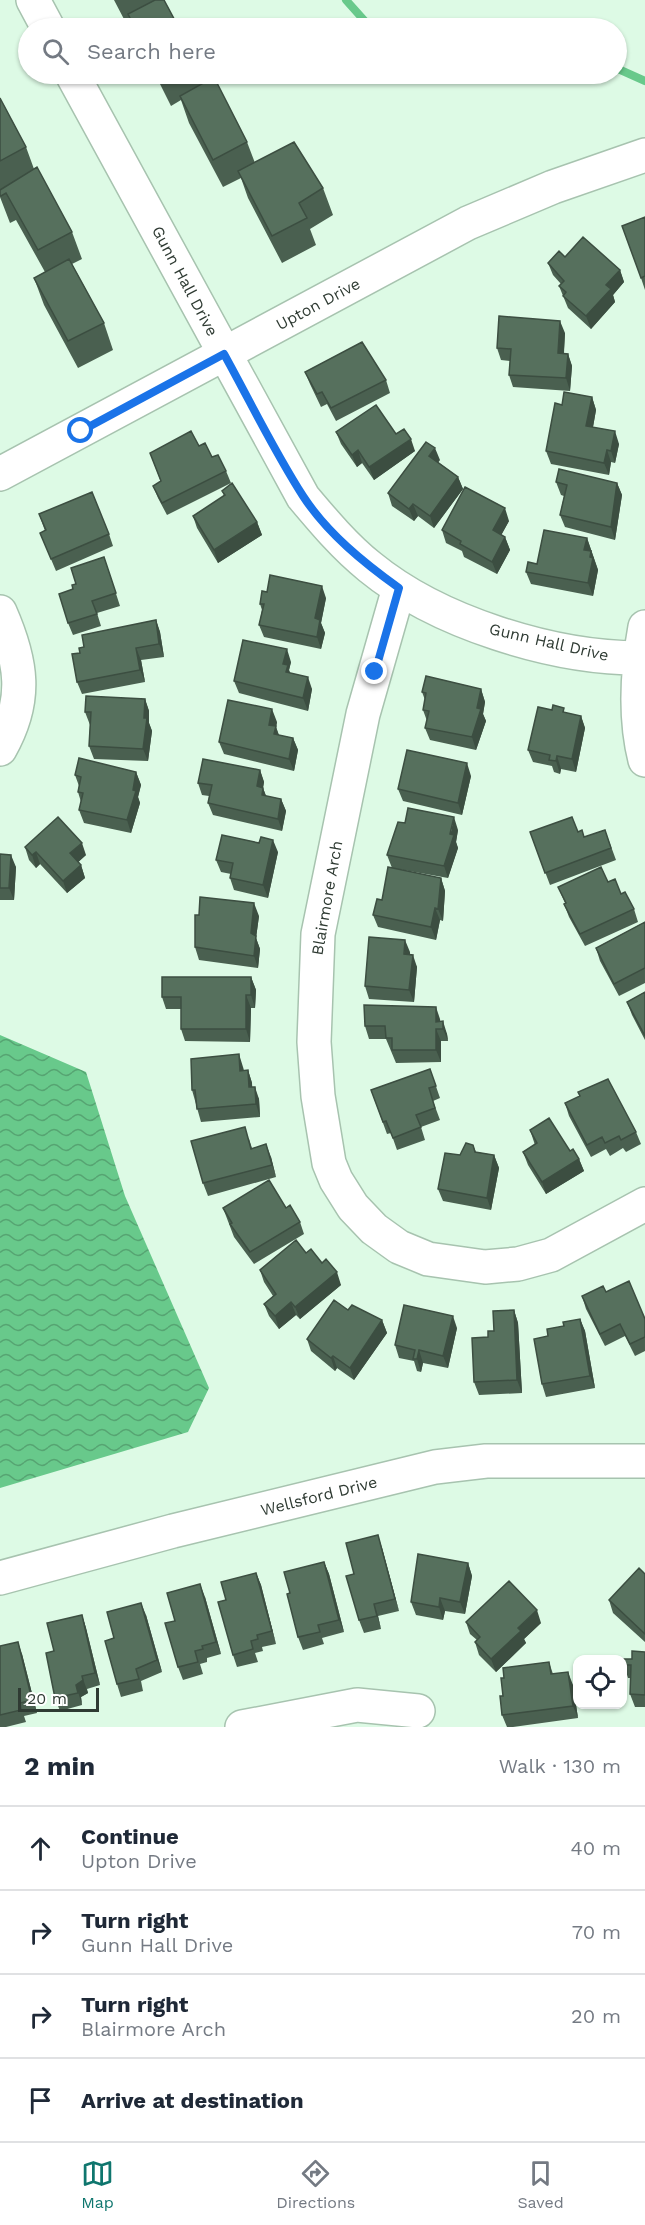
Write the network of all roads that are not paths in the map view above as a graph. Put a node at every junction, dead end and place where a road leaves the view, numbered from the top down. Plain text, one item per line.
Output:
1 (33, 0) edge
2 (43, 18) edge
3 (77, 84) edge
4 (645, 155) edge
5 (224, 354) junction
6 (0, 474) edge
7 (399, 588) junction
8 (0, 612) edge
9 (642, 643) edge
10 (0, 749) edge
11 (645, 760) edge
12 (645, 1204) edge
13 (645, 1461) edge
14 (0, 1578) edge
15 (418, 1712) dead end
16 (242, 1727) edge

1 - 2 street
3 - 5 street, Gunn Hall Drive
4 - 5 street, Upton Drive
5 - 6 street, Upton Drive
5 - 7 street, Gunn Hall Drive
7 - 9 street, Gunn Hall Drive
7 - 12 street, Blairmore Arch
8 - 10 street
9 - 11 street
13 - 14 street, Wellsford Drive
15 - 16 street

